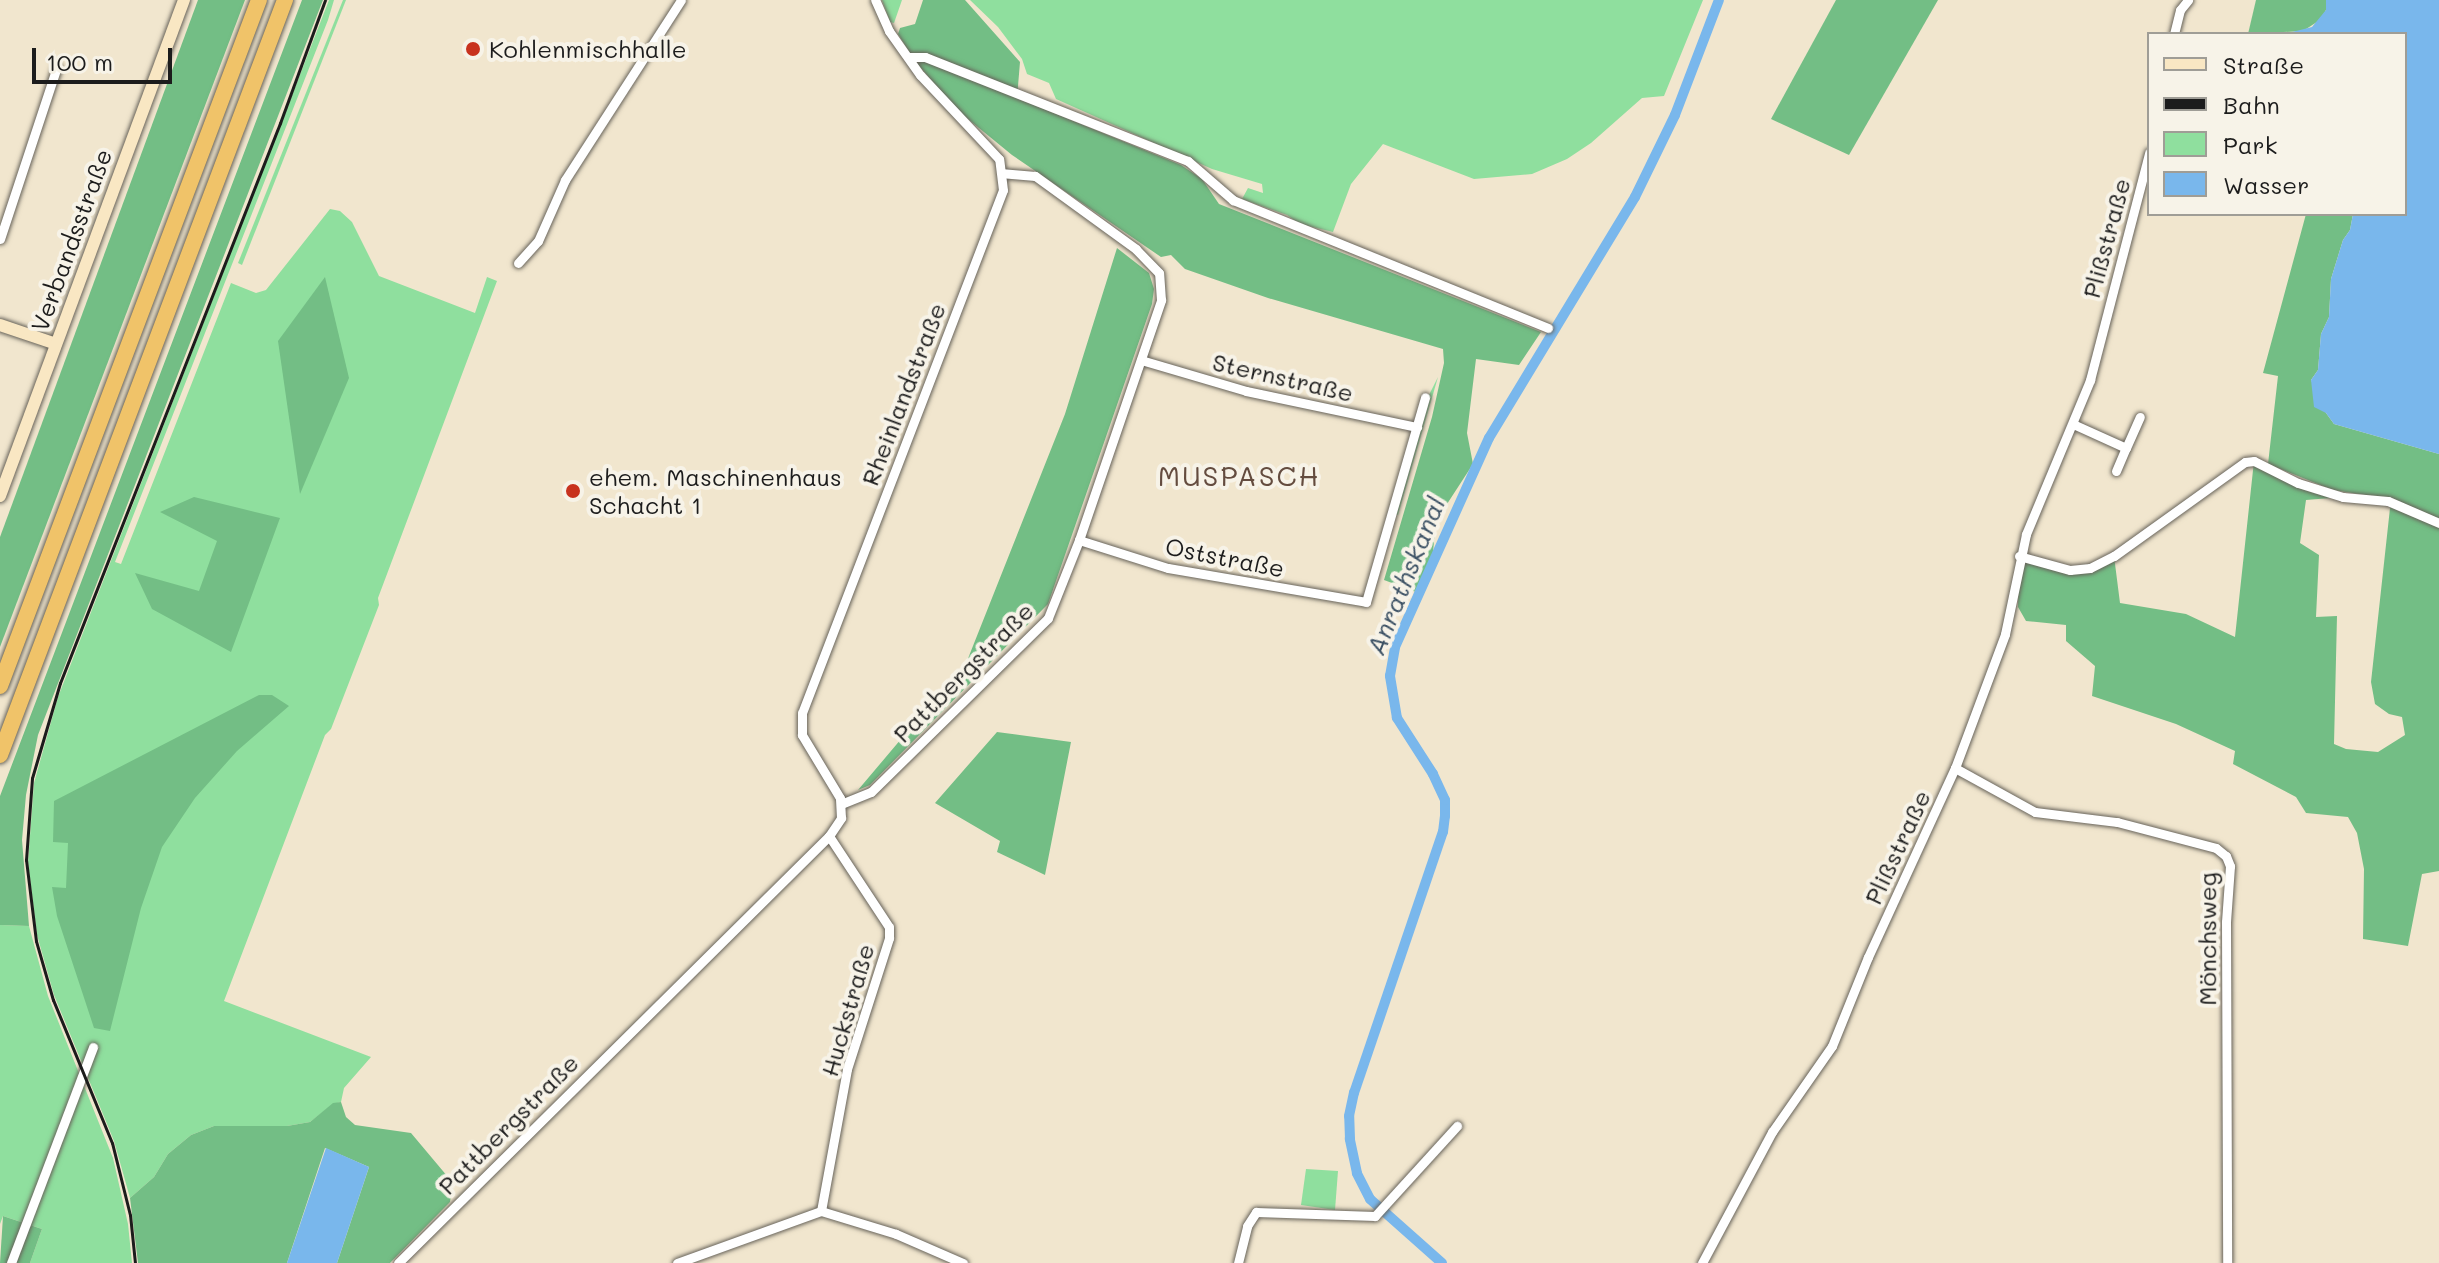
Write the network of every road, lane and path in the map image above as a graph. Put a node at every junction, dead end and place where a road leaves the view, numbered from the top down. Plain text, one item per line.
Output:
1 (184, 0) edge
2 (259, 0) edge
3 (285, 0) edge
4 (681, 0) edge
5 (875, 0) edge
6 (2188, 0) edge
7 (2174, 32) edge
8 (908, 57) junction
9 (57, 67) dead end
10 (2147, 161) edge
11 (1003, 173) junction
12 (0, 239) edge
13 (518, 263) dead end
14 (0, 325) edge
15 (1548, 328) dead end
16 (56, 344) junction
17 (1141, 360) junction
18 (1425, 397) dead end
19 (2140, 417) dead end
20 (2073, 424) junction
21 (1417, 427) junction
22 (2126, 448) junction
23 (2116, 471) dead end
24 (0, 496) edge
25 (2439, 523) edge
26 (1079, 540) junction
27 (2019, 556) junction
28 (0, 686) edge
29 (0, 755) edge
30 (1955, 768) junction
31 (841, 804) junction
32 (829, 836) junction
33 (93, 1047) dead end
34 (1457, 1126) dead end
35 (821, 1211) junction
36 (11, 1263) edge
37 (398, 1263) edge
38 (677, 1263) edge
39 (963, 1263) edge
40 (1238, 1263) edge
41 (1702, 1263) edge
42 (2227, 1263) edge

1 - 16 main road, Verbandsstraße
2 - 28 highway
3 - 29 highway
4 - 13 street
5 - 8 street
6 - 7 street
8 - 11 street
8 - 15 street
9 - 12 street
10 - 20 street, Plißstraße
11 - 17 street, Pattbergstraße
11 - 31 street, Rheinlandstraße
14 - 16 main road
16 - 24 main road, Verbandsstraße
17 - 21 street, Sternstraße
17 - 26 street, Pattbergstraße
18 - 21 street
19 - 22 street
20 - 22 street
20 - 27 street, Plißstraße
21 - 26 street, Oststraße
22 - 23 street
25 - 27 street
26 - 31 street, Pattbergstraße
27 - 30 street, Plißstraße
30 - 41 street, Plißstraße
30 - 42 street, Mönchsweg
31 - 32 street, Pattbergstraße
32 - 35 street, Huckstraße
32 - 37 street, Pattbergstraße
33 - 36 street
34 - 40 street
35 - 38 street
35 - 39 street

